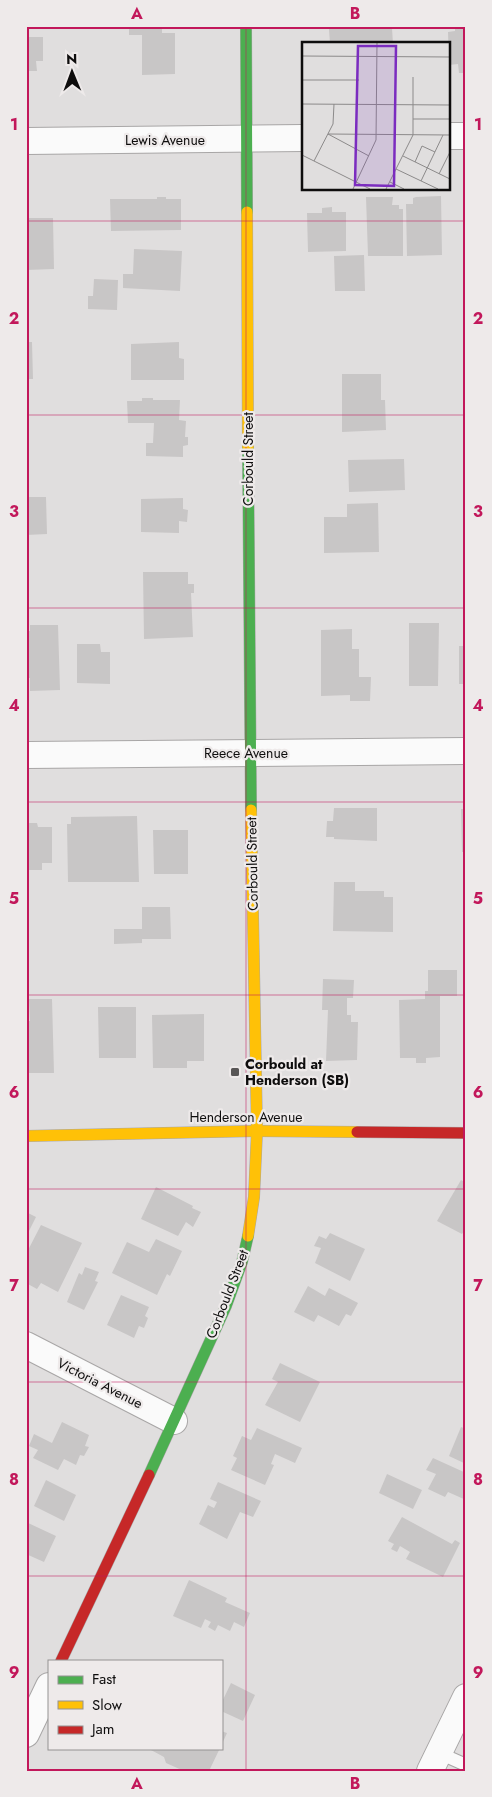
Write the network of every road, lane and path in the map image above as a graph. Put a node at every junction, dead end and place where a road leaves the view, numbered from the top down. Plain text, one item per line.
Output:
1 (246, 26) edge
2 (450, 136) edge
3 (466, 136) edge
4 (302, 138) edge
5 (246, 139) junction
6 (26, 141) edge
7 (466, 751) edge
8 (250, 753) junction
9 (26, 755) edge
10 (257, 1131) junction
11 (466, 1133) edge
12 (26, 1136) edge
13 (26, 1345) edge
14 (174, 1421) junction
15 (61, 1660) edge
16 (48, 1688) edge
17 (466, 1697) edge
18 (26, 1734) edge
19 (435, 1762) edge
20 (466, 1765) edge

1 - 5 street, Corbould Street
2 - 3 street
4 - 5 street, Lewis Avenue
5 - 6 street, Lewis Avenue
5 - 8 street, Corbould Street
7 - 8 street, Reece Avenue
8 - 9 street, Reece Avenue
8 - 10 street, Corbould Street
10 - 11 street, Henderson Avenue
10 - 12 street, Henderson Avenue
10 - 14 street, Corbould Street
13 - 14 street, Victoria Avenue
14 - 15 street, Corbould Street
16 - 18 street
17 - 19 street
19 - 20 lane

